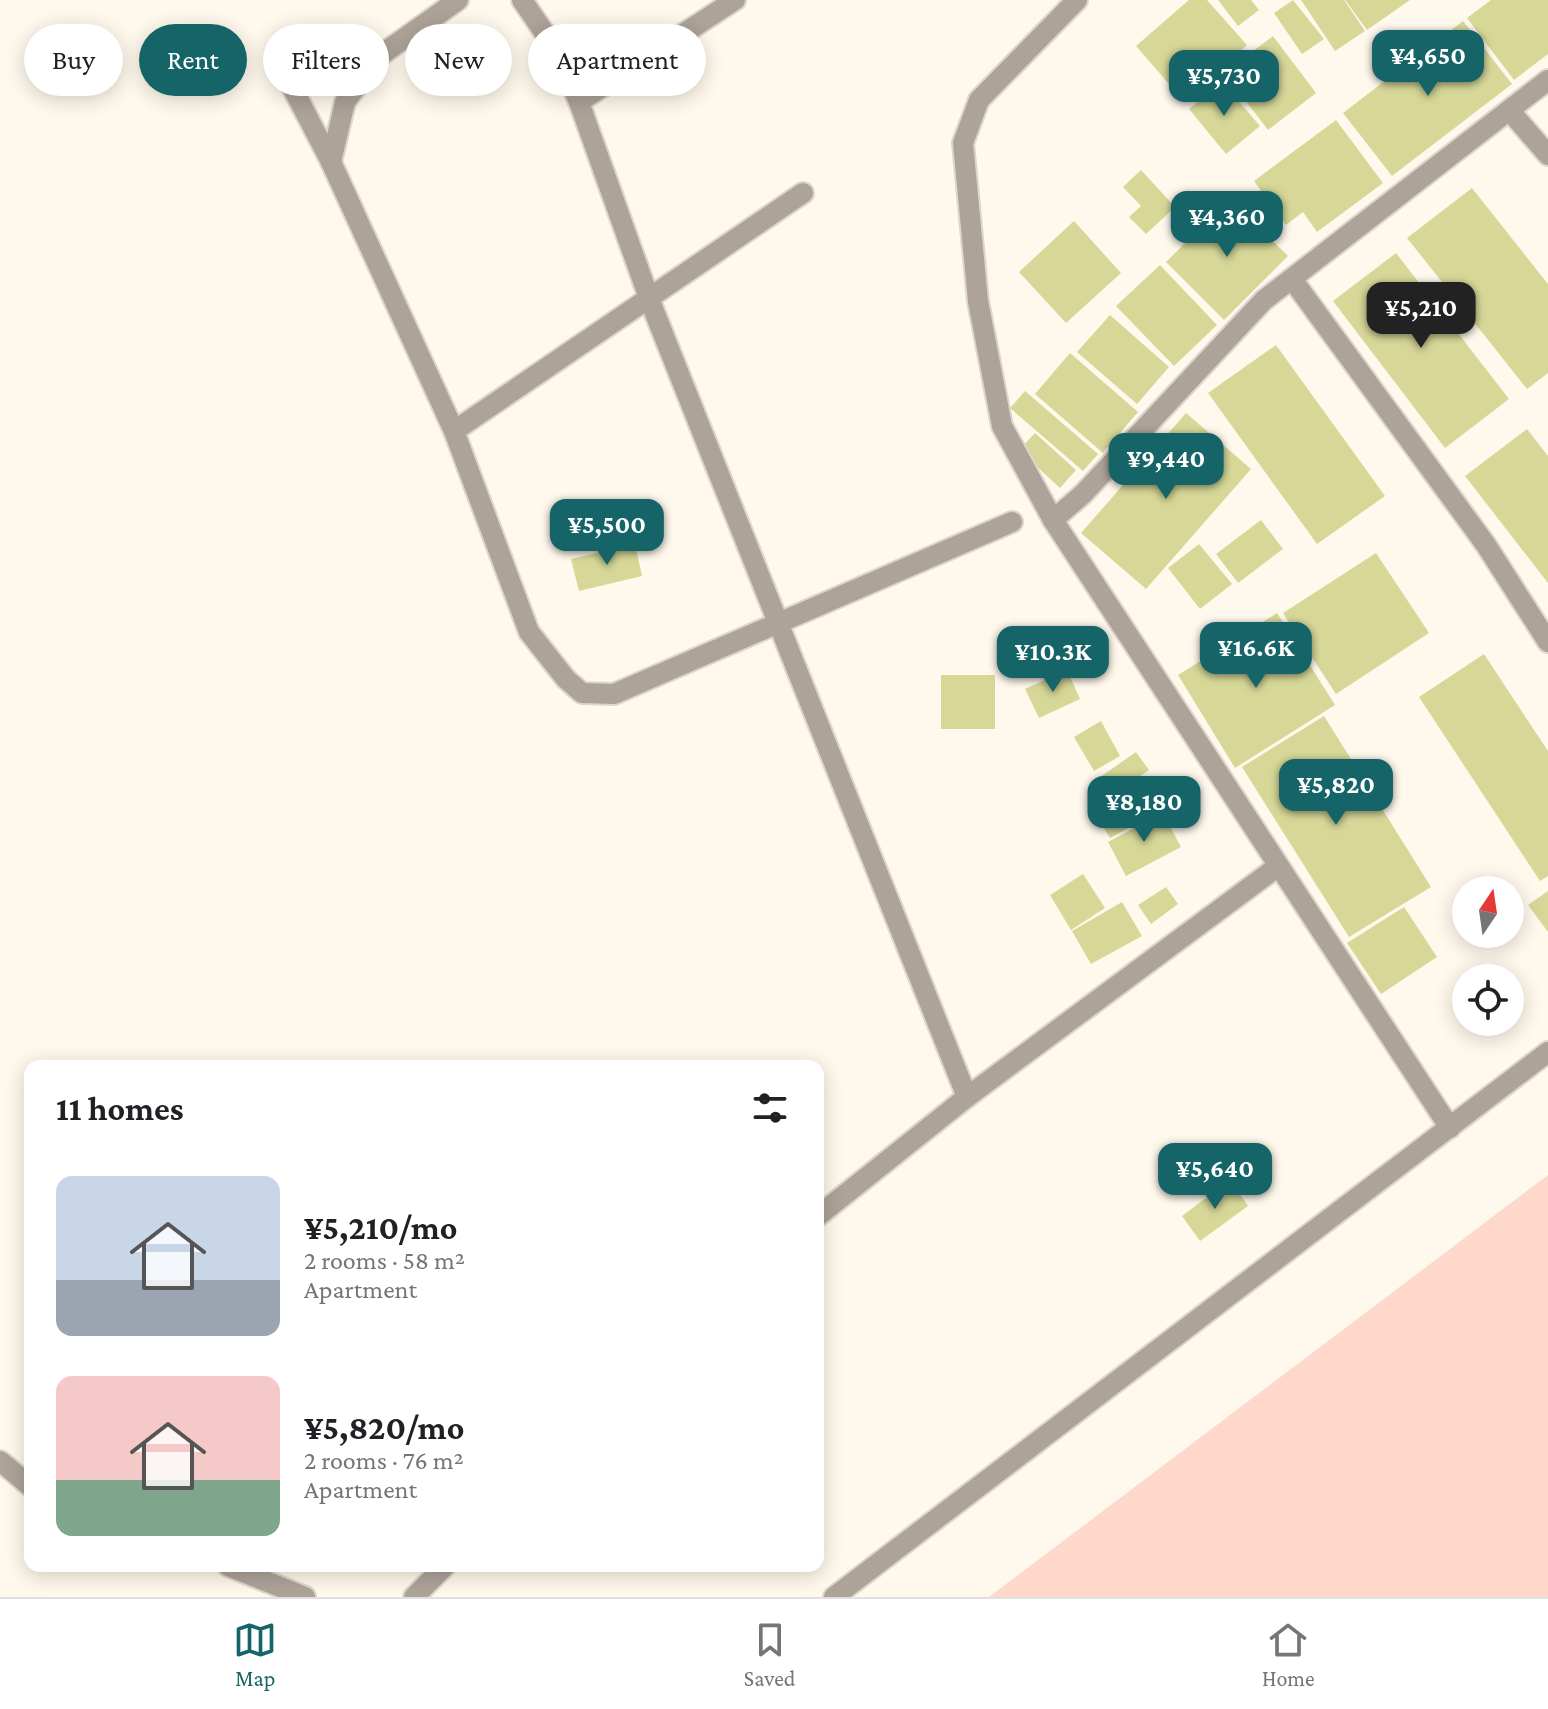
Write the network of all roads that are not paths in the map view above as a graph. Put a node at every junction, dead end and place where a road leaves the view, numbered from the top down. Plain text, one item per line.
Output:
1 (458, 0) edge
2 (522, 0) edge
3 (735, 0) edge
4 (1077, 0) edge
5 (1548, 80) edge
6 (297, 96) edge
7 (579, 102) junction
8 (1509, 110) junction
9 (1548, 155) edge
10 (331, 162) junction
11 (803, 193) dead end
12 (1292, 279) junction
13 (650, 301) junction
14 (454, 431) junction
15 (1053, 520) junction
16 (1012, 522) dead end
17 (778, 623) junction
18 (1548, 642) edge
19 (1277, 867) junction
20 (1548, 1052) edge
21 (967, 1097) junction
22 (1450, 1128) junction
23 (824, 1211) edge
24 (0, 1461) edge
25 (24, 1481) edge
26 (243, 1572) edge
27 (439, 1572) edge
28 (305, 1597) edge
29 (414, 1597) edge
30 (834, 1597) edge

1 - 10 street
2 - 7 street
3 - 7 street
4 - 15 street
5 - 8 street
6 - 10 street
7 - 13 street
8 - 9 street
8 - 12 street
10 - 14 street
11 - 13 street
12 - 15 street
12 - 18 street
13 - 14 street
13 - 17 street
14 - 17 street
15 - 19 street
16 - 17 street
17 - 21 street
19 - 21 street
19 - 22 street
20 - 22 street
21 - 23 street
22 - 30 street
24 - 25 street
26 - 28 street
27 - 29 street

